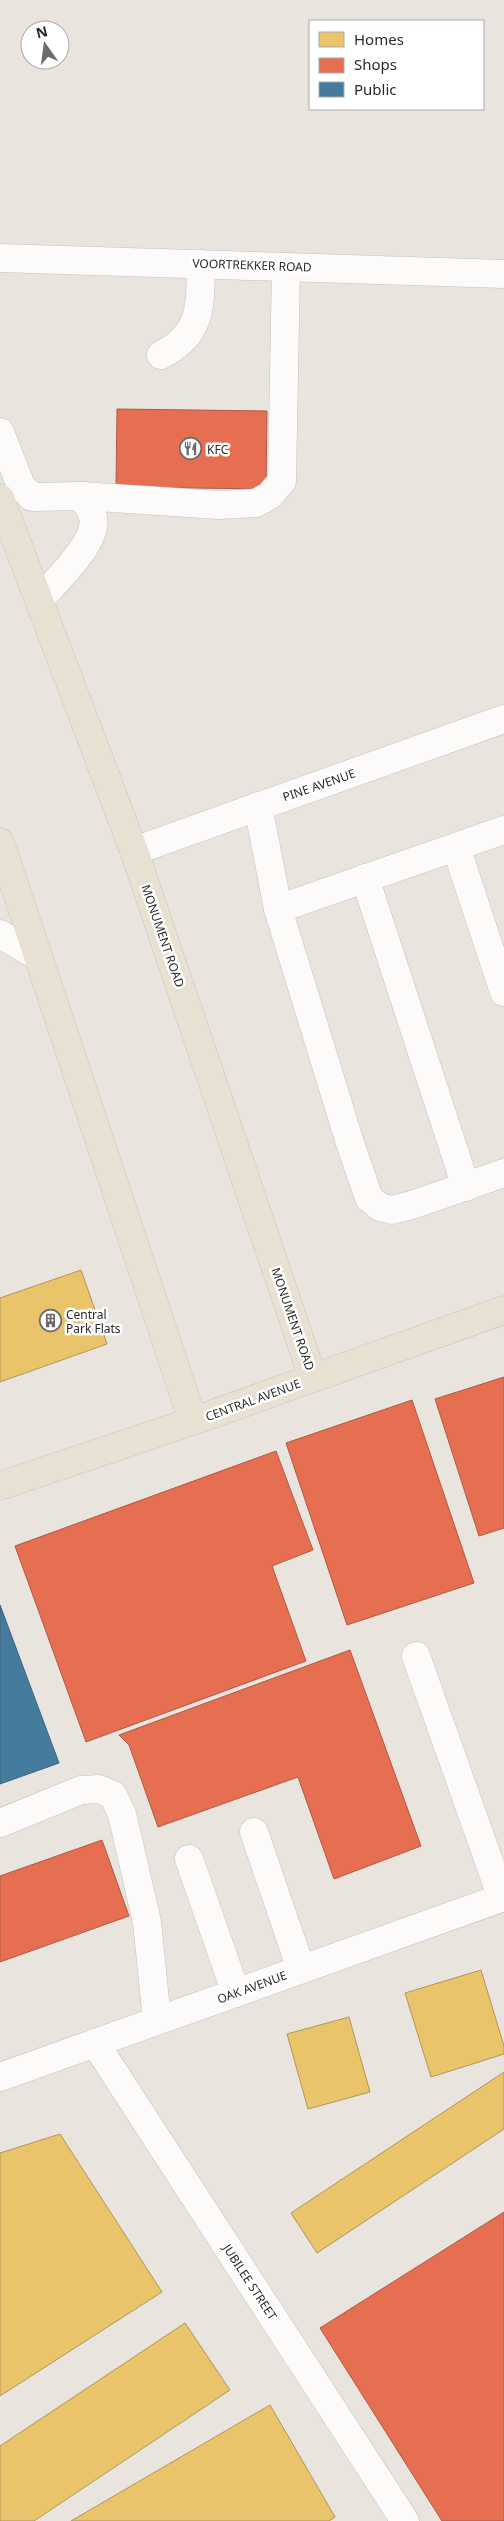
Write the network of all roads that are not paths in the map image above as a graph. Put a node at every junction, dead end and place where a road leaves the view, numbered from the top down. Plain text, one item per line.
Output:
1 (0, 258) edge
2 (201, 264) junction
3 (286, 267) junction
4 (504, 274) edge
5 (161, 355) dead end
6 (0, 432) edge
7 (82, 496) junction
8 (0, 498) edge
9 (39, 600) junction
10 (504, 719) edge
11 (258, 806) junction
12 (504, 830) edge
13 (0, 842) edge
14 (456, 847) junction
15 (134, 851) junction
16 (365, 878) junction
17 (278, 909) junction
18 (0, 934) edge
19 (37, 956) junction
20 (504, 992) edge
21 (504, 1173) edge
22 (466, 1186) junction
23 (504, 1310) edge
24 (313, 1378) junction
25 (193, 1421) junction
26 (0, 1486) edge
27 (416, 1656) dead end
28 (0, 1823) edge
29 (254, 1832) dead end
30 (189, 1859) dead end
31 (503, 1898) edge
32 (301, 1969) junction
33 (236, 1993) junction
34 (158, 2020) junction
35 (95, 2043) junction
36 (0, 2077) edge
37 (405, 2521) edge

1 - 2 street, VOORTREKKER ROAD
2 - 3 street, VOORTREKKER ROAD
2 - 5 street
3 - 4 street, VOORTREKKER ROAD
3 - 7 street
6 - 7 street
7 - 9 street
8 - 9 main road, MONUMENT ROAD
9 - 15 main road, MONUMENT ROAD
10 - 11 street, PINE AVENUE
11 - 15 street, PINE AVENUE
11 - 17 street
12 - 14 street
13 - 19 main road
14 - 16 street
14 - 20 street
15 - 24 main road, MONUMENT ROAD
16 - 17 street
16 - 22 street
17 - 22 street
18 - 19 street
19 - 25 main road
21 - 22 street
23 - 24 main road, CENTRAL AVENUE
24 - 25 main road, CENTRAL AVENUE
25 - 26 main road, CENTRAL AVENUE
27 - 31 street
28 - 34 street
29 - 32 street
30 - 33 street
31 - 32 street, OAK AVENUE
32 - 33 street, OAK AVENUE
33 - 34 street, OAK AVENUE
34 - 35 street, OAK AVENUE
35 - 36 street, OAK AVENUE
35 - 37 street, JUBILEE STREET

